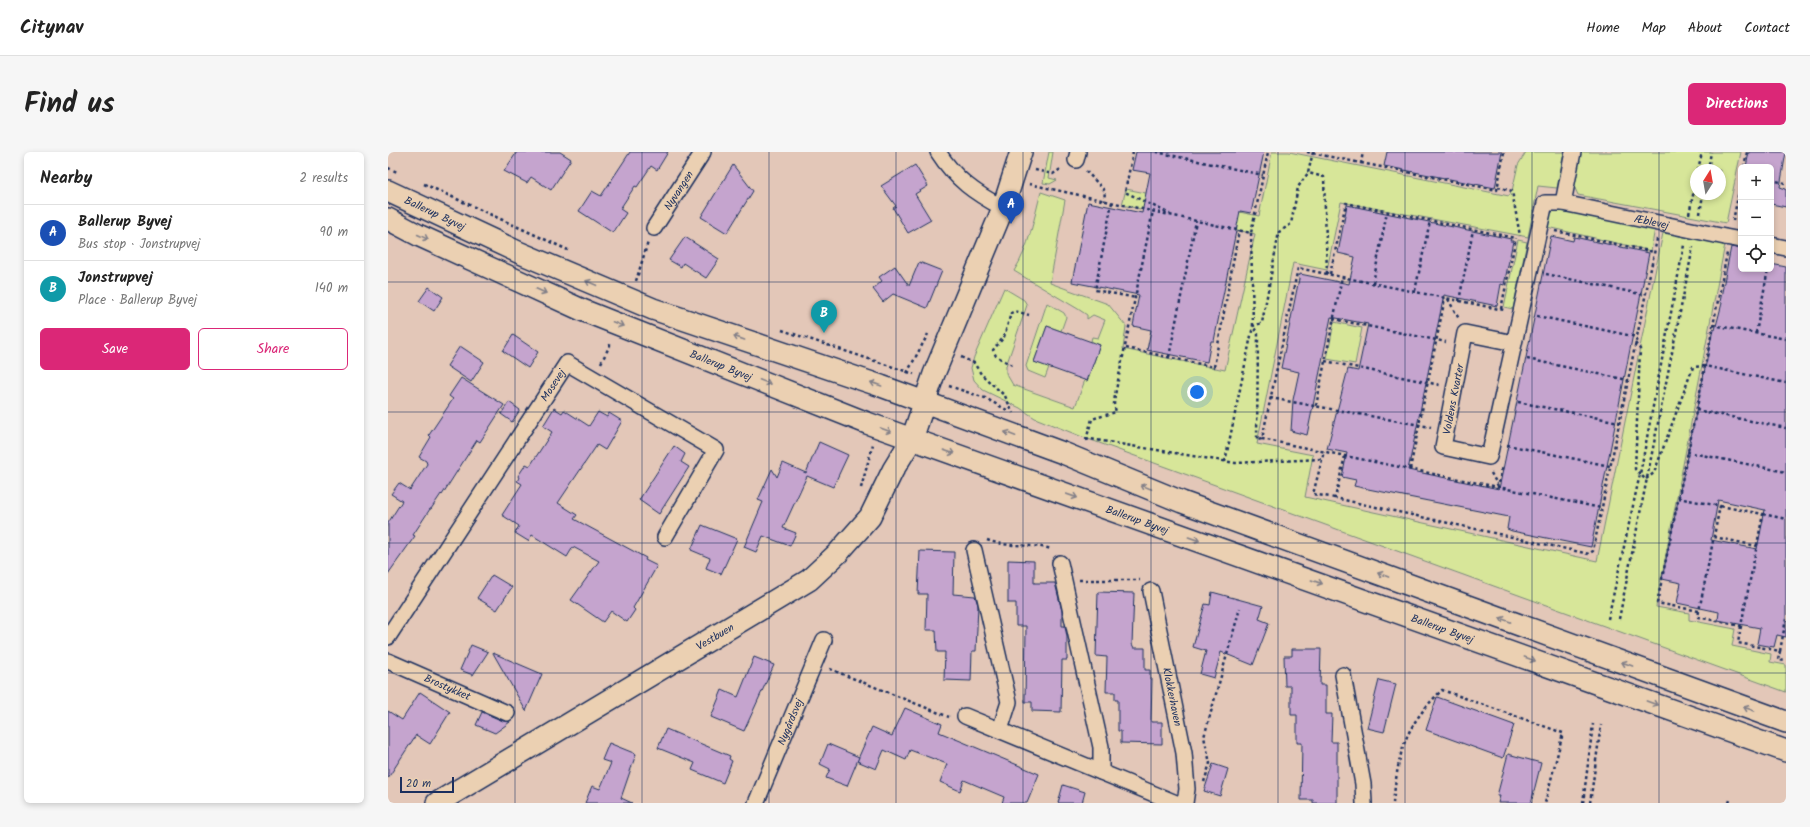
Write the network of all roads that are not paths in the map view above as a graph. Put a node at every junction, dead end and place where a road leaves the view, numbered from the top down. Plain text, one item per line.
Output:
1 (703, 152) edge
2 (938, 152) edge
3 (1573, 152) edge
4 (1017, 166) edge
5 (388, 191) edge
6 (1563, 203) junction
7 (1003, 208) junction
8 (388, 219) edge
9 (654, 228) dead end
10 (1732, 238) edge
11 (1774, 246) edge
12 (1786, 248) edge
13 (1513, 349) junction
14 (925, 402) junction
15 (912, 439) junction
16 (665, 537) dead end
17 (974, 550) road end
18 (1060, 563) road end
19 (1151, 591) road end
20 (388, 637) edge
21 (824, 640) dead end
22 (388, 661) edge
23 (1343, 675) dead end
24 (507, 713) dead end
25 (965, 716) road end
26 (1786, 722) edge
27 (1000, 730) junction
28 (1786, 751) edge
29 (1101, 772) junction
30 (437, 803) edge
31 (756, 803) edge
32 (1176, 803) edge
33 (1185, 803) edge
34 (1364, 803) edge

1 - 9 street, Nyvangen
2 - 7 street
3 - 6 street
4 - 7 main road, Vestbuen
14 -> 5 main road, Ballerup Byvej
6 - 10 street, Æblevej, bridge
6 - 13 street, Voldens Kvarter
7 - 14 main road, Vestbuen
8 -> 15 main road, Ballerup Byvej
11 - 12 street
13 - 13 street, Voldens Kvarter
14 - 15 main road, Vestbuen
26 -> 14 main road, Ballerup Byvej
15 -> 28 main road, Ballerup Byvej
15 - 30 main road, Vestbuen
16 - 20 street, Mosevej
17 - 27 street
18 - 29 street
19 - 33 street, Klokkerhaven
21 - 31 street, Nygårdsvej
22 - 24 street, Brostykket
23 - 34 street
25 - 27 street
27 - 29 street
29 - 32 street

